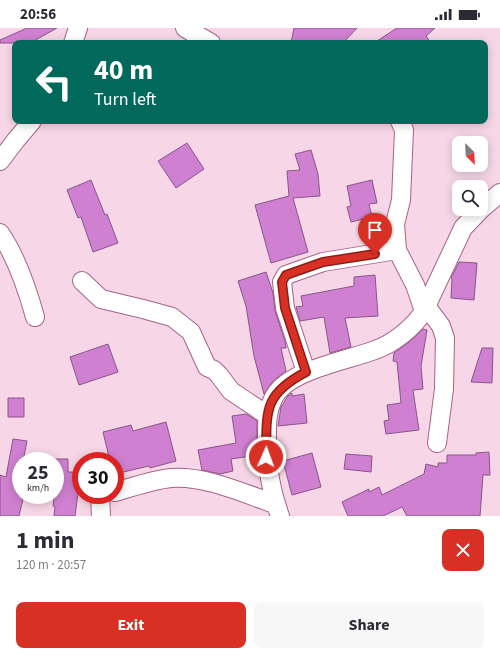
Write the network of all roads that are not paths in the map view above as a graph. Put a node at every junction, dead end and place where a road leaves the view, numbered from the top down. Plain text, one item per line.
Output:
1 (78, 28) edge
2 (185, 28) edge
3 (74, 40) edge
4 (206, 40) edge
5 (29, 124) edge
6 (401, 124) edge
7 (0, 161) edge
8 (500, 194) edge
9 (488, 203) edge
10 (474, 216) edge
11 (0, 233) edge
12 (397, 250) junction
13 (82, 281) dead end
14 (426, 309) junction
15 (35, 317) dead end
16 (306, 372) junction
17 (267, 415) junction
18 (438, 442) dead end
19 (124, 489) edge
20 (103, 504) edge
21 (277, 510) edge
22 (101, 516) edge

1 - 3 street
2 - 4 street
5 - 7 street
6 - 12 street
8 - 9 street
10 - 14 street
11 - 15 street
12 - 14 street
12 - 16 street
13 - 17 street
14 - 16 street
14 - 18 street
16 - 17 street
17 - 21 street
19 - 21 street
20 - 22 street

